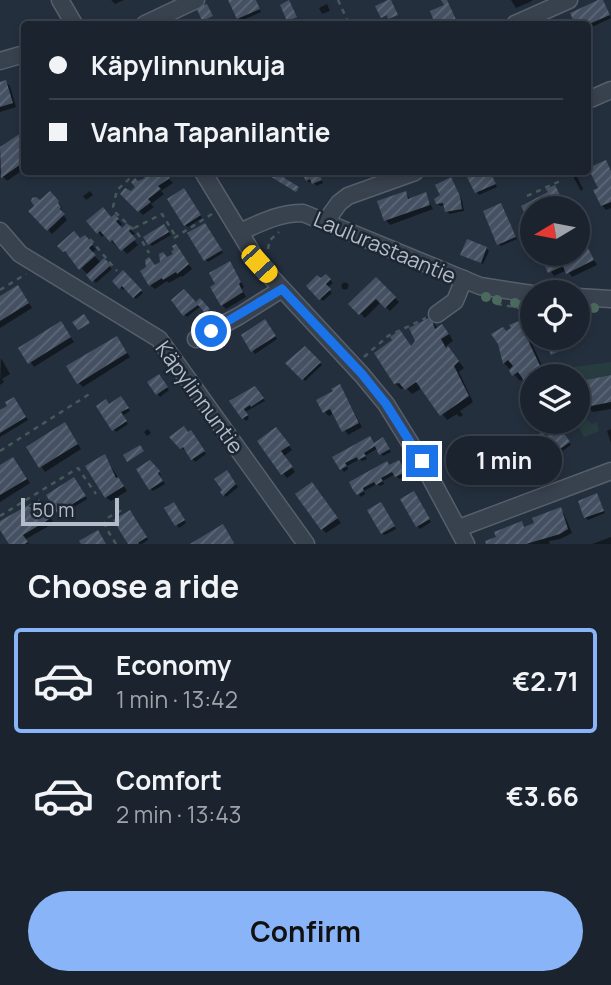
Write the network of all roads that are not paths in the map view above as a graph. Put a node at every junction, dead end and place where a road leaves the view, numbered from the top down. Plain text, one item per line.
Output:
1 (60, 0) edge
2 (196, 0) edge
3 (569, 0) edge
4 (72, 21) edge
5 (151, 21) edge
6 (522, 21) edge
7 (21, 55) edge
8 (0, 61) edge
9 (611, 90) edge
10 (591, 99) edge
11 (205, 175) edge
12 (407, 175) edge
13 (326, 221) junction
14 (0, 231) edge
15 (240, 232) junction
16 (464, 279) junction
17 (282, 289) junction
18 (520, 293) edge
19 (590, 298) edge
20 (611, 299) edge
21 (437, 314) road end
22 (196, 339) dead end
23 (610, 476) edge
24 (459, 528) junction
25 (306, 544) edge
26 (466, 544) edge

1 - 4 street
2 - 5 street
3 - 6 street
7 - 8 street
9 - 10 street
11 - 15 street
12 - 13 street
13 - 15 street, Laulurastaantie
13 - 16 street, Laulurastaantie
14 - 25 street, Käpylinnuntie
15 - 17 street
16 - 18 street, Laulurastaantie
16 - 21 street
17 - 22 street
17 - 24 street
19 - 20 street
23 - 24 street
24 - 26 street

